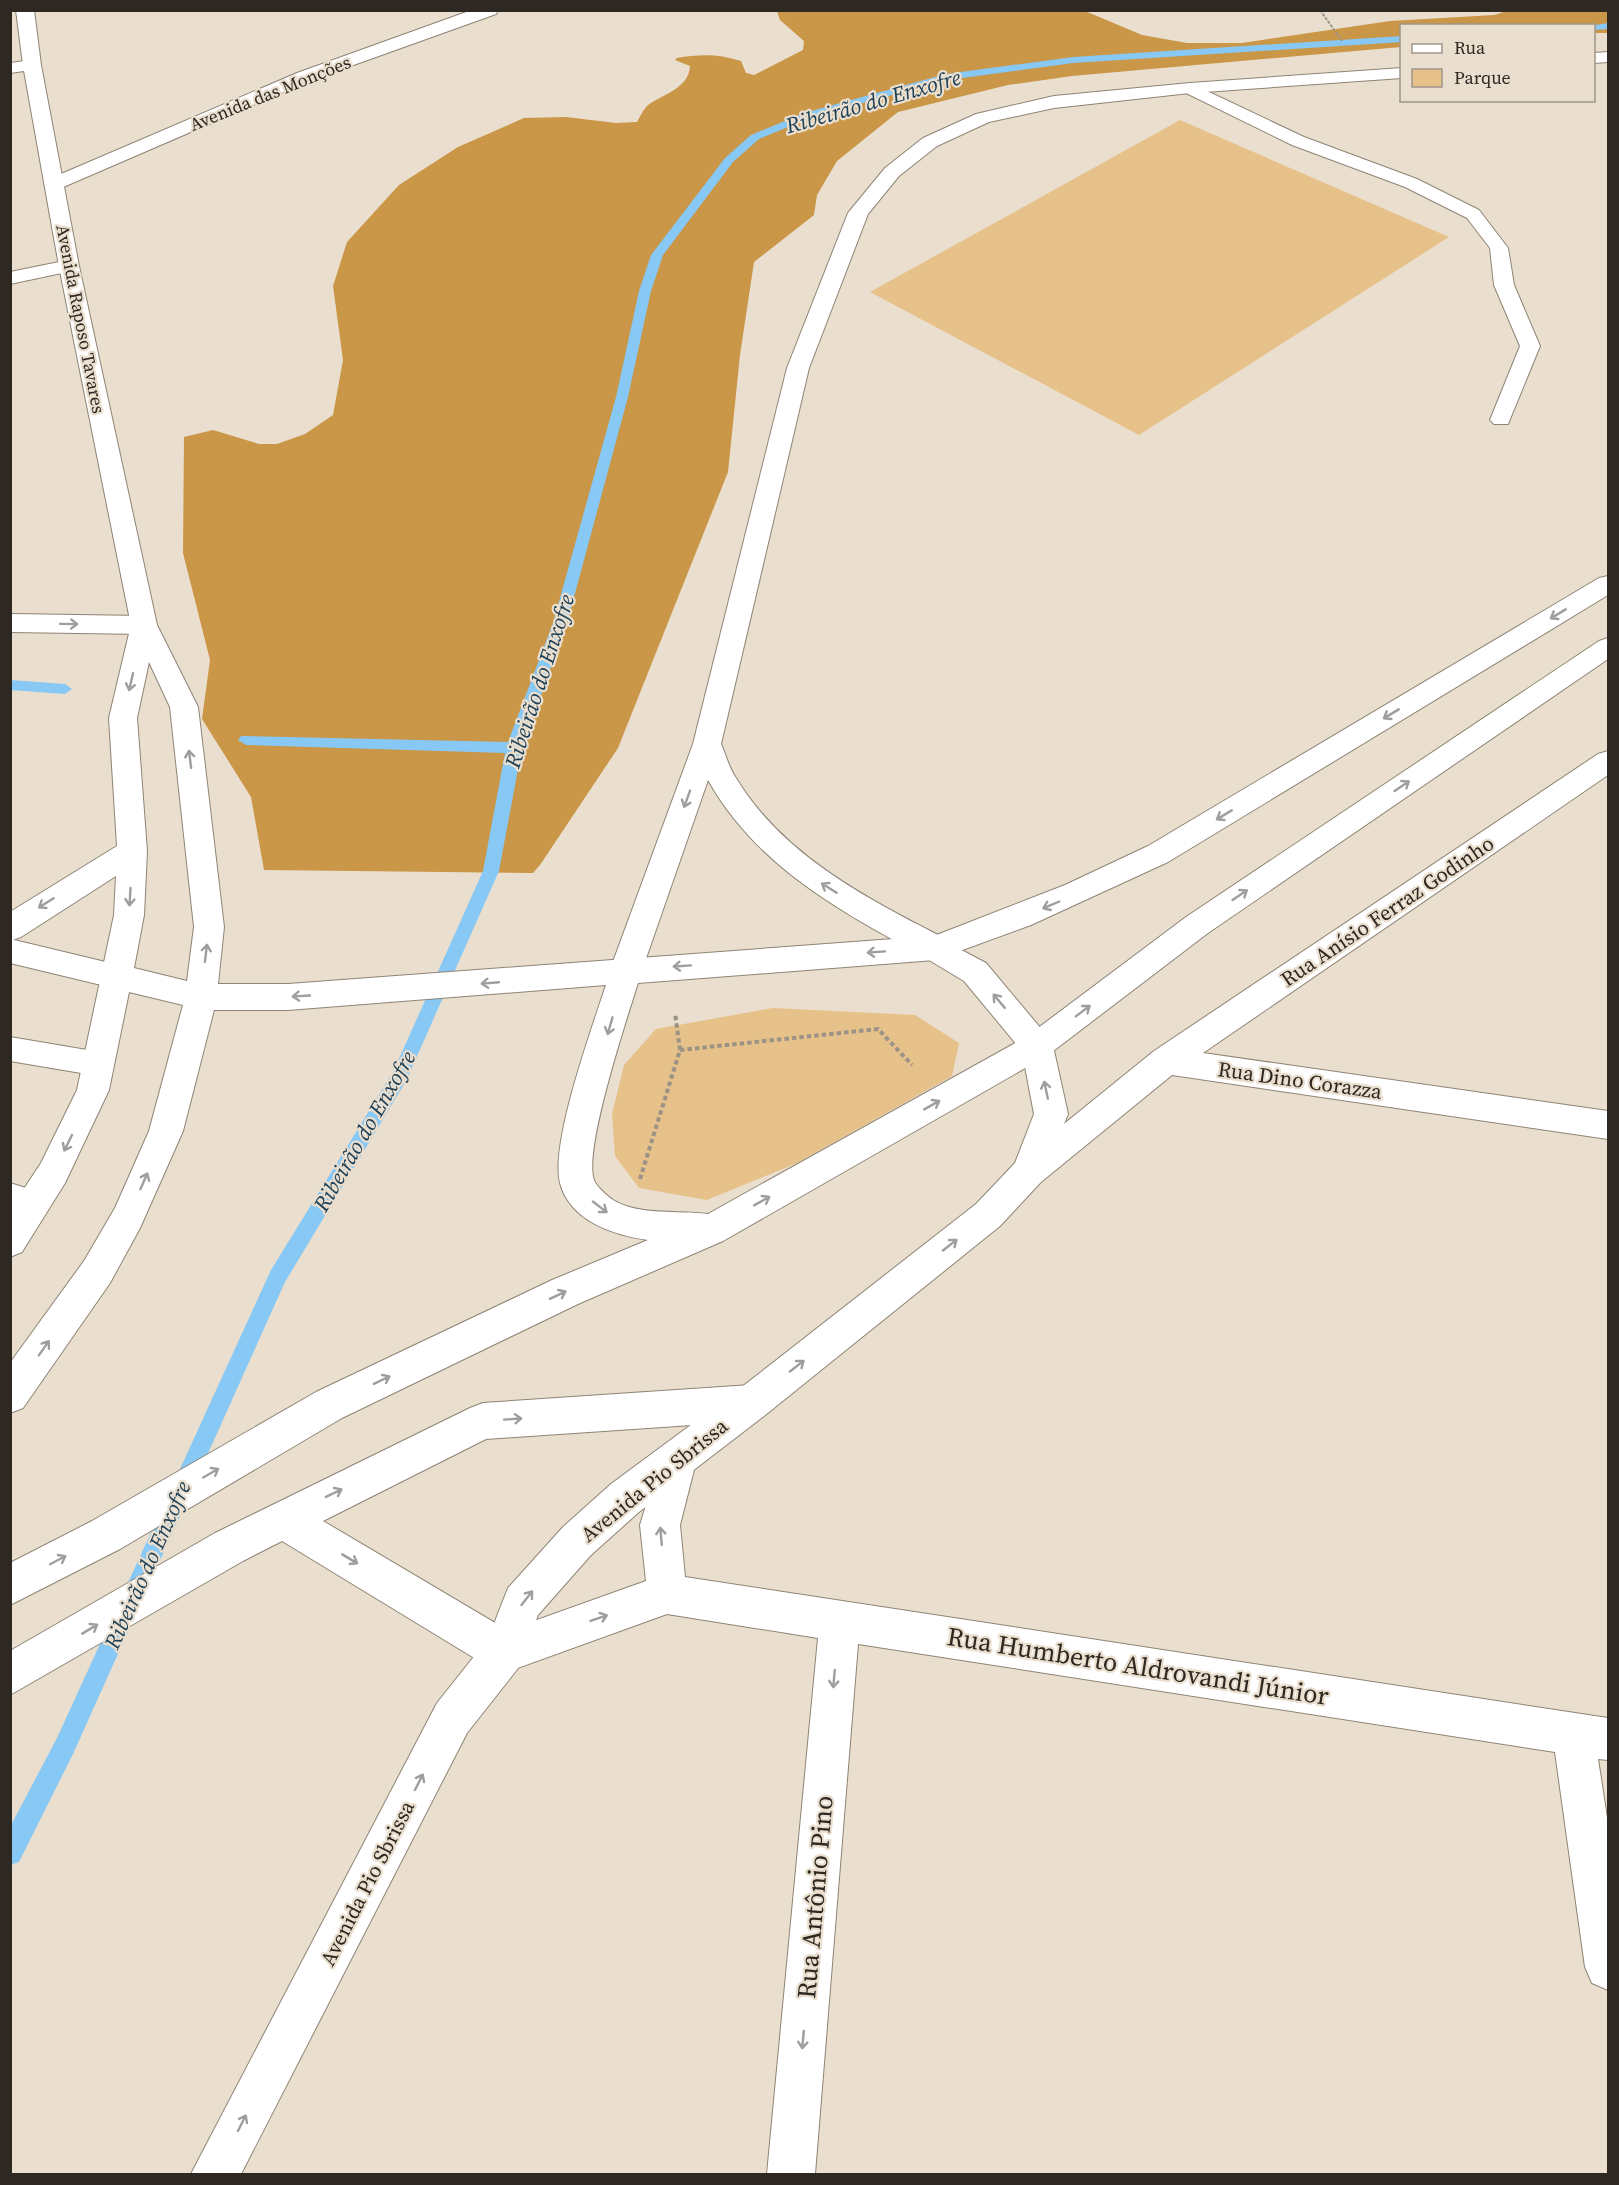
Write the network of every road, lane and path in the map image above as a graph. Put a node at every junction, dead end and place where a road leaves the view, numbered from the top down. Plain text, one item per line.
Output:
1 (25, 10) edge
2 (490, 10) edge
3 (1320, 10) edge
4 (1337, 35) dead end
5 (32, 65) junction
6 (10, 68) edge
7 (1400, 73) edge
8 (1190, 88) junction
9 (54, 184) junction
10 (69, 266) junction
11 (10, 278) edge
12 (1501, 420) dead end
13 (1608, 584) edge
14 (10, 622) edge
15 (144, 625) junction
16 (1608, 647) edge
17 (707, 744) junction
18 (1608, 760) edge
19 (132, 851) junction
20 (10, 929) edge
21 (935, 948) junction
22 (10, 951) edge
23 (626, 970) junction
24 (118, 977) junction
25 (201, 997) junction
26 (1036, 1046) junction
27 (10, 1049) edge
28 (680, 1050) dead end
29 (1166, 1061) junction
30 (99, 1064) junction
31 (945, 1098) junction
32 (1608, 1125) edge
33 (1029, 1172) junction
34 (22, 1200) edge
35 (711, 1230) junction
36 (10, 1241) edge
37 (10, 1395) edge
38 (751, 1403) junction
39 (678, 1458) junction
40 (282, 1519) junction
41 (10, 1586) edge
42 (667, 1594) junction
43 (840, 1620) junction
44 (504, 1652) junction
45 (25, 1666) edge
46 (1591, 1736) edge
47 (1608, 1967) edge
48 (215, 2175) edge
49 (791, 2175) edge

1 - 5 main road, Avenida Raposo Tavares
2 - 9 main road, Avenida das Monções
3 - 4 path
5 - 6 main road
5 - 9 main road, Avenida Raposo Tavares
7 - 8 main road
8 - 12 lane
8 - 17 main road
9 - 10 main road, Avenida Raposo Tavares
10 - 11 main road
10 - 15 main road, Avenida Raposo Tavares
13 -> 21 main road
14 -> 15 main road
15 -> 19 main road, Avenida Raposo Tavares
25 -> 15 main road, Avenida Raposo Tavares
26 -> 16 main road
21 -> 17 main road, Avenida Pio Sbrissa
17 -> 23 main road
18 - 29 main road, Rua Anísio Ferraz Godinho
19 -> 20 main road
19 -> 24 main road, Avenida Raposo Tavares
21 -> 23 main road
26 -> 21 main road, Avenida Pio Sbrissa
22 - 24 main road
23 -> 25 main road
23 -> 35 main road
24 - 25 main road
24 - 30 main road, Avenida Raposo Tavares
37 -> 25 main road, Avenida Raposo Tavares
26 - 31 main road
33 -> 26 main road, Avenida Pio Sbrissa
27 - 30 lane
28 - 31 path
29 - 32 main road, Rua Dino Corazza
29 - 33 main road
30 -> 34 main road, Avenida Raposo Tavares
35 -> 31 main road
38 -> 33 main road, Avenida Pio Sbrissa
34 - 36 main road, Avenida Raposo Tavares
41 -> 35 main road
38 - 39 main road, Avenida Pio Sbrissa
40 -> 38 main road
42 -> 39 main road
44 -> 39 main road, Avenida Pio Sbrissa
40 -> 44 main road
45 -> 40 main road
42 - 43 main road, Rua Humberto Aldrovandi Júnior
44 -> 42 main road
43 - 46 main road, Rua Humberto Aldrovandi Júnior
43 -> 49 main road, Rua Antônio Pino
48 -> 44 main road, Avenida Pio Sbrissa
46 - 47 main road

